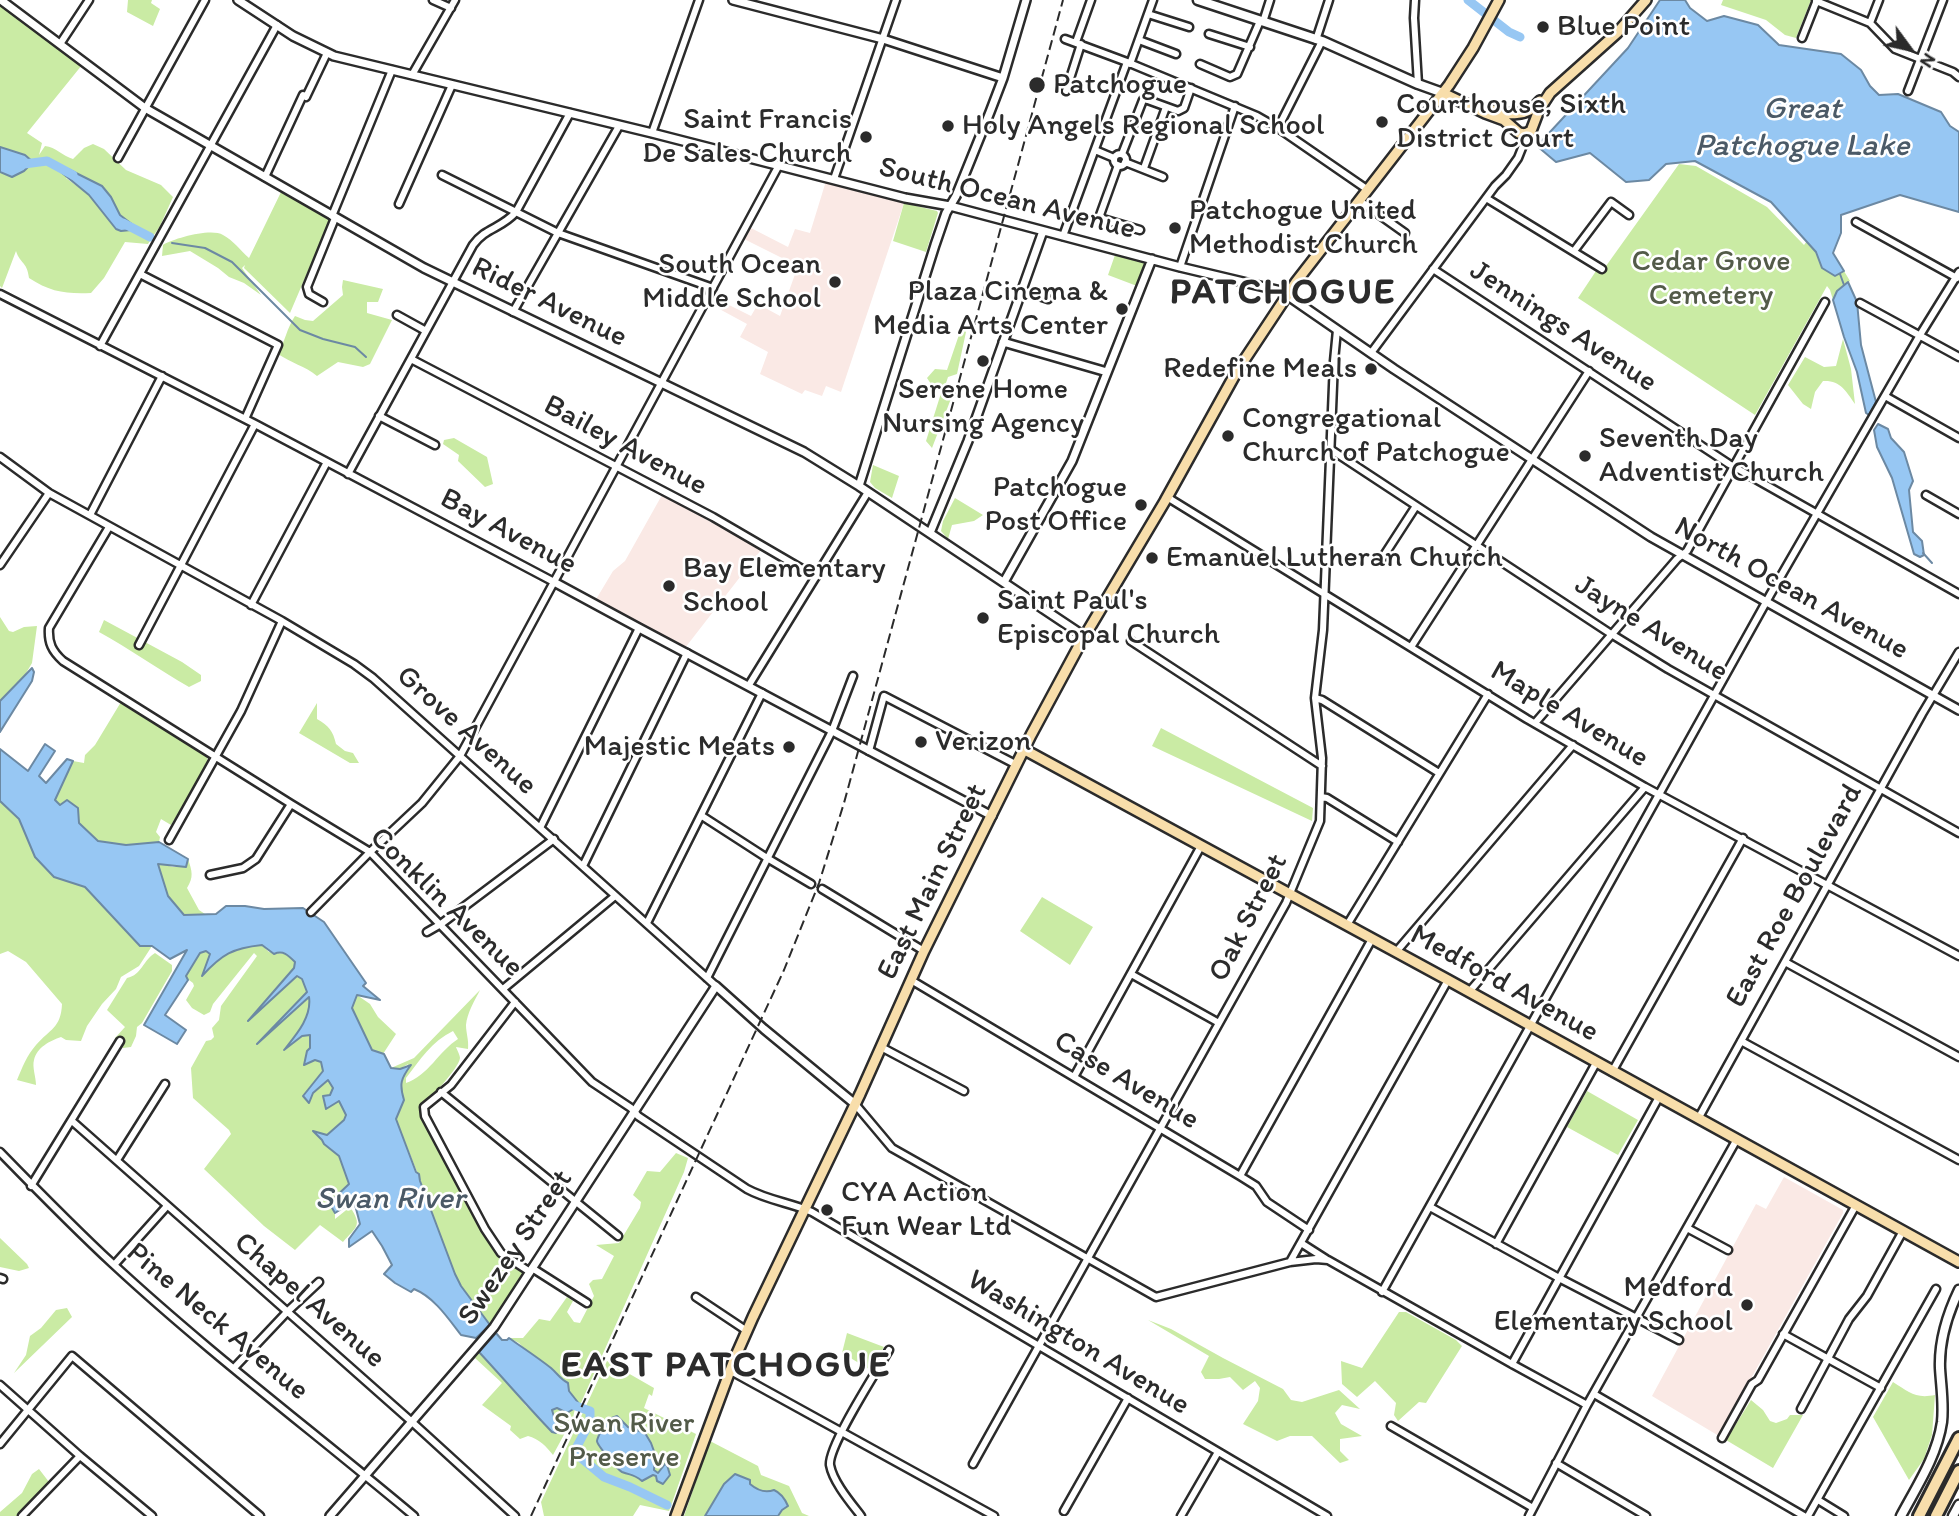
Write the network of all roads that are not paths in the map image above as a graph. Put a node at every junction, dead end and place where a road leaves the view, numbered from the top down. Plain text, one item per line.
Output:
1 (1, 0) edge
2 (89, 0) edge
3 (205, 0) edge
4 (238, 0) edge
5 (433, 0) edge
6 (456, 0) edge
7 (699, 0) edge
8 (733, 0) edge
9 (896, 0) edge
10 (1026, 0) edge
11 (1091, 0) edge
12 (1153, 0) edge
13 (1198, 0) edge
14 (1270, 0) edge
15 (1329, 0) edge
16 (1415, 0) edge
17 (1499, 0) edge
18 (1639, 0) edge
19 (1646, 0) edge
20 (1879, 0) edge
21 (1943, 0) edge
22 (1816, 1) edge
23 (451, 8) junction
24 (1148, 14) junction
25 (1261, 21) junction
26 (1870, 23) junction
27 (276, 25) junction
28 (1189, 27) dead end
29 (1209, 34) dead end
30 (883, 38) junction
31 (1802, 38) dead end
32 (1065, 39) dead end
33 (1139, 40) junction
34 (1319, 40) junction
35 (1079, 43) junction
36 (60, 44) junction
37 (1250, 47) junction
38 (327, 53) junction
39 (1177, 54) dead end
40 (1919, 60) junction
41 (1129, 63) junction
42 (1200, 64) dead end
43 (392, 70) junction
44 (412, 75) junction
45 (1959, 77) edge
46 (1003, 78) junction
47 (1418, 84) junction
48 (452, 85) junction
49 (1191, 88) junction
50 (1066, 90) dead end
51 (1908, 91) dead end
52 (1443, 93) junction
53 (1235, 106) junction
54 (1166, 107) junction
55 (1473, 107) junction
56 (145, 108) junction
57 (570, 113) junction
58 (1522, 113) junction
59 (1534, 120) junction
60 (618, 126) junction
61 (1278, 128) junction
62 (1515, 129) junction
63 (652, 133) junction
64 (1528, 133) junction
65 (210, 146) junction
66 (1095, 150) junction
67 (1118, 156) junction
68 (118, 158) dead end
69 (1125, 162) junction
70 (779, 165) junction
71 (1118, 166) junction
72 (1144, 168) junction
73 (442, 175) dead end
74 (265, 177) junction
75 (1163, 177) dead end
76 (1502, 178) junction
77 (834, 179) junction
78 (1368, 190) junction
79 (1486, 198) junction
80 (1360, 201) junction
81 (399, 204) dead end
82 (950, 206) junction
83 (516, 212) junction
84 (1629, 215) dead end
85 (333, 217) junction
86 (1857, 222) dead end
87 (1140, 230) dead end
88 (1043, 231) junction
89 (558, 233) junction
90 (1405, 233) dead end
91 (1063, 236) junction
92 (1574, 251) junction
93 (1152, 259) junction
94 (1180, 267) junction
95 (1433, 269) junction
96 (1602, 269) dead end
97 (140, 274) junction
98 (1958, 276) edge
99 (452, 282) junction
100 (713, 288) junction
101 (1021, 290) junction
102 (0, 293) edge
103 (1287, 296) junction
104 (1048, 299) dead end
105 (323, 302) dead end
106 (1825, 302) dead end
107 (1860, 303) dead end
108 (513, 312) junction
109 (397, 315) dead end
110 (1337, 330) junction
111 (426, 331) junction
112 (1920, 335) junction
113 (1003, 342) junction
114 (100, 345) junction
115 (1371, 353) junction
116 (1959, 358) edge
117 (411, 359) junction
118 (1589, 371) junction
119 (1107, 372) junction
120 (162, 376) junction
121 (661, 383) junction
122 (1885, 396) junction
123 (379, 416) junction
124 (245, 419) junction
125 (255, 424) junction
126 (1959, 438) edge
127 (435, 445) dead end
128 (1330, 449) junction
129 (0, 457) edge
130 (1532, 459) junction
131 (327, 462) junction
132 (616, 466) junction
133 (1733, 466) junction
134 (348, 474) junction
135 (859, 486) junction
136 (868, 492) junction
137 (49, 493) junction
138 (1926, 495) dead end
139 (1167, 497) junction
140 (1416, 506) junction
141 (1817, 514) junction
142 (1959, 514) edge
143 (90, 515) junction
144 (109, 527) junction
145 (930, 533) junction
146 (1476, 545) junction
147 (1682, 555) junction
148 (1381, 560) dead end
149 (0, 565) edge
150 (180, 566) junction
151 (816, 577) junction
152 (554, 582) junction
153 (1004, 582) junction
154 (1324, 593) junction
155 (1959, 594) edge
156 (1767, 601) junction
157 (251, 605) junction
158 (282, 621) junction
159 (639, 628) junction
160 (1611, 634) junction
161 (1084, 636) junction
162 (1131, 641) dead end
163 (139, 645) dead end
164 (1411, 647) junction
165 (1959, 652) edge
166 (687, 653) junction
167 (853, 676) dead end
168 (749, 685) junction
169 (762, 693) junction
170 (1488, 694) junction
171 (1714, 695) junction
172 (1933, 695) junction
173 (1315, 698) junction
174 (1959, 709) edge
175 (1535, 723) junction
176 (832, 731) junction
177 (1573, 745) junction
178 (1025, 750) junction
179 (869, 751) junction
180 (216, 756) junction
181 (460, 756) junction
182 (1017, 765) junction
183 (1322, 766) junction
184 (1439, 773) junction
185 (1645, 787) junction
186 (1880, 789) junction
187 (1659, 794) junction
188 (1321, 797) junction
189 (290, 804) junction
190 (702, 816) junction
191 (992, 816) junction
192 (540, 828) junction
193 (1959, 832) edge
194 (1743, 838) junction
195 (169, 839) dead end
196 (554, 839) junction
197 (1398, 842) junction
198 (1201, 846) junction
199 (370, 852) junction
200 (767, 858) junction
201 (583, 866) junction
202 (210, 875) dead end
203 (811, 884) dead end
204 (1827, 884) junction
205 (821, 889) dead end
206 (1290, 894) junction
207 (615, 896) junction
208 (311, 912) dead end
209 (647, 923) junction
210 (441, 924) junction
211 (1347, 925) junction
212 (428, 932) dead end
213 (1372, 939) junction
214 (924, 951) junction
215 (1396, 952) junction
216 (1959, 956) edge
217 (1785, 962) junction
218 (1131, 974) junction
219 (707, 978) junction
220 (911, 980) junction
221 (1448, 980) junction
222 (716, 986) junction
223 (503, 989) junction
224 (1469, 992) junction
225 (515, 1002) junction
226 (1219, 1023) junction
227 (1531, 1026) junction
228 (120, 1041) dead end
229 (1741, 1041) junction
230 (881, 1047) junction
231 (1959, 1057) edge
232 (1596, 1063) junction
233 (1612, 1072) junction
234 (1074, 1077) junction
235 (165, 1084) dead end
236 (964, 1091) dead end
237 (442, 1092) junction
238 (1659, 1097) junction
239 (855, 1104) junction
240 (634, 1111) junction
241 (1698, 1119) junction
242 (72, 1121) junction
243 (1160, 1128) junction
244 (1737, 1139) junction
245 (0, 1152) edge
246 (117, 1160) junction
247 (1959, 1160) edge
248 (1240, 1175) junction
249 (32, 1186) junction
250 (576, 1201) junction
251 (1856, 1205) junction
252 (167, 1206) junction
253 (1430, 1207) junction
254 (805, 1209) junction
255 (1687, 1228) junction
256 (1309, 1230) junction
257 (1903, 1231) junction
258 (618, 1236) dead end
259 (1301, 1243) junction
260 (1496, 1244) junction
261 (1728, 1250) dead end
262 (1088, 1259) junction
263 (1328, 1260) junction
264 (1290, 1262) junction
265 (1959, 1262) edge
266 (114, 1265) junction
267 (531, 1270) junction
268 (1559, 1278) junction
269 (319, 1282) dead end
270 (1936, 1289) dead end
271 (1959, 1290) edge
272 (1382, 1292) junction
273 (696, 1297) dead end
274 (587, 1303) dead end
275 (287, 1312) junction
276 (1636, 1318) junction
277 (747, 1331) junction
278 (1783, 1334) junction
279 (1679, 1340) dead end
280 (1040, 1346) junction
281 (888, 1350) dead end
282 (1828, 1359) junction
283 (1512, 1364) junction
284 (234, 1368) junction
285 (731, 1371) junction
286 (0, 1385) edge
287 (1881, 1388) junction
288 (1594, 1394) junction
289 (1128, 1398) junction
290 (1587, 1405) junction
291 (28, 1409) junction
292 (1801, 1409) dead end
293 (412, 1422) junction
294 (1391, 1426) dead end
295 (842, 1432) junction
296 (1959, 1437) edge
297 (1722, 1438) dead end
298 (0, 1444) edge
299 (1218, 1452) junction
300 (80, 1456) junction
301 (1556, 1463) junction
302 (973, 1464) dead end
303 (1959, 1471) edge
304 (364, 1476) junction
305 (1818, 1500) junction
306 (1959, 1505) edge
307 (1313, 1508) junction
308 (1533, 1508) junction
309 (1064, 1511) dead end
310 (22, 1516) edge
311 (152, 1516) edge
312 (260, 1516) edge
313 (330, 1516) edge
314 (414, 1516) edge
315 (515, 1516) edge
316 (676, 1516) edge
317 (861, 1516) edge
318 (994, 1516) edge
319 (1181, 1516) edge
320 (1308, 1516) edge
321 (1327, 1516) edge
322 (1529, 1516) edge
323 (1646, 1516) edge
324 (1806, 1516) edge
325 (1844, 1516) edge
326 (1901, 1516) edge
327 (1919, 1516) edge
328 (1936, 1516) edge
329 (1954, 1516) edge

1 - 36 street, Rider Avenue
2 - 36 street
3 - 56 street
4 - 27 street, South Ocean Avenue
5 - 23 street
6 - 23 street
7 - 63 street
8 - 30 street
9 - 30 street
10 - 46 street
11 - 35 street
12 - 24 street
13 - 25 main road
14 - 25 street
15 - 34 street
16 - 47 street
17 - 52 main road, East Main Street
18 - 58 main road
19 - 59 main road
20 - 26 street
21 - 40 street
22 - 26 street
22 - 31 street
23 - 44 street
24 - 28 street
24 - 33 street
25 - 34 main road
25 - 37 street
26 - 40 street
27 - 38 street, South Ocean Avenue
27 - 65 street
29 - 37 street
30 - 46 street
30 - 77 street
32 - 35 street
33 - 39 street
33 - 41 street
34 - 47 main road
34 - 61 street
35 - 41 street
35 - 50 street
36 - 56 street, Rider Avenue
37 - 42 street
38 - 43 street, South Ocean Avenue
38 - 74 street
40 - 45 street
40 - 51 street
41 - 49 street
41 - 66 street
43 - 44 street, South Ocean Avenue
43 - 85 street
44 - 48 street, South Ocean Avenue
46 - 82 street
47 - 52 main road
48 - 57 street, South Ocean Avenue
48 - 81 street
49 - 53 street
49 - 54 street
52 - 55 main road
52 - 78 main road, East Main Street
53 - 61 street
53 - 94 street
54 - 67 street
54 - 72 street
55 - 58 main road
55 - 62 main road
56 - 65 street, Rider Avenue
56 - 68 street
57 - 60 street, South Ocean Avenue
57 - 83 street
58 - 59 main road
58 - 62 main road
59 - 64 main road
60 - 63 street, South Ocean Avenue
60 - 89 street
61 - 78 street
62 - 64 main road
62 - 76 street
63 - 70 street, South Ocean Avenue
64 - 76 street
65 - 74 street, Rider Avenue
65 - 97 street
66 - 67 street
66 - 91 street
67 - 69 street
67 - 71 street
69 - 71 street
69 - 72 street
70 - 77 street, South Ocean Avenue
70 - 100 street
71 - 87 street
72 - 75 street
73 - 83 street
74 - 85 street, Rider Avenue
76 - 79 street
77 - 82 street, South Ocean Avenue
78 - 80 main road, East Main Street
79 - 92 street
79 - 95 street
80 - 90 street
80 - 103 main road, East Main Street
82 - 88 street, South Ocean Avenue
82 - 135 street
83 - 89 street
83 - 99 street
84 - 92 street
85 - 99 street, Rider Avenue
85 - 105 street
86 - 98 street
88 - 91 street, South Ocean Avenue
88 - 101 street
89 - 100 street
89 - 108 street
91 - 93 street, South Ocean Avenue
92 - 96 street
93 - 94 street, South Ocean Avenue
93 - 119 street
94 - 103 street, South Ocean Avenue
95 - 115 street
95 - 118 street, Jennings Avenue
97 - 114 street
97 - 124 street
98 - 112 street
99 - 108 street, Rider Avenue
99 - 111 street
100 - 121 street
101 - 104 street
101 - 113 street
102 - 114 street, Bay Avenue
103 - 110 street, North Ocean Avenue
103 - 139 main road, East Main Street
106 - 133 street
107 - 112 street
108 - 121 street, Rider Avenue
109 - 111 street
110 - 115 street, North Ocean Avenue
110 - 128 street, Oak Street
111 - 117 street
112 - 116 street
112 - 122 street
113 - 119 street
113 - 145 street
114 - 120 street, Bay Avenue
115 - 130 street, North Ocean Avenue
117 - 123 street
117 - 132 street, Bailey Avenue
118 - 130 street
118 - 133 street, Jennings Avenue
119 - 153 street
120 - 124 street, Bay Avenue
120 - 143 street
121 - 132 street
121 - 135 street, Rider Avenue
122 - 126 street
122 - 141 street
123 - 127 street
123 - 134 street
124 - 125 street, Bay Avenue
125 - 131 street, Bay Avenue
125 - 150 street
128 - 140 street, Jayne Avenue
128 - 154 street, Oak Street
129 - 137 street, Grove Avenue
130 - 146 street
130 - 147 street, North Ocean Avenue
131 - 134 street, Bay Avenue
131 - 157 street
132 - 151 street, Bailey Avenue
132 - 152 street
133 - 141 street, Jennings Avenue
133 - 147 street
134 - 152 street, Bay Avenue
135 - 136 street, Rider Avenue
136 - 145 street, Rider Avenue
136 - 151 street
137 - 143 street, Grove Avenue
137 - 149 street
138 - 142 street
139 - 154 street, Maple Avenue
139 - 161 main road, East Main Street
140 - 146 street, Jayne Avenue
140 - 148 street
141 - 155 street, Jennings Avenue
141 - 156 street
143 - 144 street, Grove Avenue
144 - 150 street, Grove Avenue
144 - 180 street, Conklin Avenue
145 - 153 street, Rider Avenue
146 - 160 street, Jayne Avenue
146 - 164 street
147 - 156 street, North Ocean Avenue
147 - 160 street
150 - 157 street, Grove Avenue
150 - 163 street
151 - 168 street
152 - 159 street, Bay Avenue
152 - 181 street
153 - 161 street, Rider Avenue
154 - 164 street, Maple Avenue
154 - 173 street, Oak Street
156 - 171 street
156 - 172 street, North Ocean Avenue
157 - 158 street, Grove Avenue
158 - 180 street
158 - 181 street, Grove Avenue
159 - 166 street, Bay Avenue
159 - 192 street
160 - 171 street, Jayne Avenue
160 - 175 street
161 - 178 main road, East Main Street
162 - 183 street
164 - 170 street, Maple Avenue
165 - 172 street, East Roe Boulevard
166 - 168 street, Bay Avenue
166 - 201 street
167 - 176 street
168 - 169 street, Bay Avenue
169 - 176 street, Bay Avenue
169 - 190 street
170 - 175 street, Maple Avenue
170 - 184 street
171 - 186 street, Jayne Avenue
171 - 187 street
172 - 174 street, North Ocean Avenue
172 - 186 street, East Roe Boulevard
173 - 183 street, Oak Street
173 - 184 street
175 - 177 street, Maple Avenue
176 - 179 street, Bay Avenue
176 - 200 street
177 - 185 street, Maple Avenue
177 - 215 street
178 - 182 main road, East Main Street
178 - 198 main road, Medford Avenue
179 - 182 street
179 - 191 street, Bay Avenue
180 - 189 street, Conklin Avenue
180 - 195 street
181 - 192 street, Grove Avenue
181 - 199 street
182 - 191 main road, East Main Street
183 - 188 street, Oak Street
184 - 197 street
185 - 187 street, Maple Avenue
185 - 224 street
186 - 193 street, Jayne Avenue
186 - 204 street, East Roe Boulevard
187 - 194 street, Maple Avenue
187 - 227 street
188 - 197 street
188 - 206 street, Oak Street
189 - 199 street, Conklin Avenue
189 - 202 street
190 - 200 street
190 - 209 street
191 - 214 main road, East Main Street
192 - 196 street, Grove Avenue
194 - 204 street, Maple Avenue
194 - 233 street
196 - 201 street, Grove Avenue
196 - 210 street
197 - 211 street
198 - 206 main road, Medford Avenue
198 - 218 street
199 - 208 street
199 - 210 street, Conklin Avenue
200 - 203 street
200 - 219 street
201 - 207 street, Grove Avenue
204 - 216 street, Maple Avenue
204 - 217 street, East Roe Boulevard
205 - 214 street
206 - 211 main road, Medford Avenue
206 - 226 street, Oak Street
207 - 209 street, Grove Avenue
207 - 223 street
209 - 219 street, Grove Avenue
210 - 212 street
210 - 223 street, Conklin Avenue
211 - 213 main road, Medford Avenue
213 - 215 main road, Medford Avenue
213 - 248 street
214 - 220 main road, East Main Street
215 - 221 main road, Medford Avenue
217 - 229 street, East Roe Boulevard
217 - 231 street
218 - 226 street
218 - 234 street
219 - 222 street, Grove Avenue
220 - 230 main road, East Main Street
220 - 234 street, Case Avenue
221 - 224 main road, Medford Avenue
221 - 256 street
222 - 239 street, Grove Avenue
222 - 240 street, Swezey Street
223 - 225 street, Conklin Avenue
224 - 227 main road, Medford Avenue
225 - 237 street
225 - 240 street, Conklin Avenue
226 - 243 street, Oak Street
227 - 232 main road, Medford Avenue
227 - 253 street
228 - 242 street
229 - 241 street, East Roe Boulevard
229 - 247 street
230 - 236 street
230 - 239 main road, East Main Street
232 - 233 main road, Medford Avenue
232 - 260 street
233 - 238 main road, Medford Avenue
234 - 243 street, Case Avenue
235 - 246 street
237 - 250 street
237 - 267 street
238 - 241 main road, Medford Avenue
238 - 268 street
239 - 254 main road, East Main Street
239 - 262 street
240 - 250 street, Swezey Street
240 - 254 street, Conklin Avenue
241 - 244 main road, Medford Avenue
242 - 246 street, Chapel Avenue
242 - 249 street
243 - 248 street, Case Avenue
243 - 262 street, Oak Street
244 - 251 main road, Medford Avenue
244 - 255 street
245 - 249 street, Pine Neck Avenue
246 - 252 street, Chapel Avenue
248 - 256 street, Case Avenue
249 - 266 street, Pine Neck Avenue
250 - 258 street
250 - 267 street, Swezey Street
251 - 257 main road, Medford Avenue
251 - 278 street
252 - 266 street
252 - 275 street, Chapel Avenue
253 - 260 street
253 - 272 street
254 - 277 main road, East Main Street
254 - 280 street, Washington Avenue
255 - 261 street
255 - 276 street
256 - 259 street
257 - 265 main road, Medford Avenue
257 - 282 street
259 - 263 street
259 - 264 street
260 - 268 street
262 - 264 street
262 - 280 street, Oak Street
263 - 264 street
263 - 272 street
266 - 284 street, Pine Neck Avenue
267 - 274 street
267 - 293 street, Swezey Street
268 - 276 street
268 - 283 street
269 - 275 street
270 - 287 street
271 - 326 main road
272 - 283 street
273 - 277 street
275 - 284 street
275 - 293 street, Chapel Avenue
276 - 279 street
276 - 288 street
277 - 285 main road, East Main Street
278 - 282 street
278 - 297 street
280 - 289 street, Washington Avenue
280 - 302 street, Oak Street
281 - 295 street
282 - 287 street
282 - 292 street
283 - 290 street
284 - 304 street, Pine Neck Avenue
285 - 295 street
285 - 316 main road, East Main Street
286 - 291 street
287 - 305 street
288 - 290 street
288 - 324 street
289 - 299 street, Washington Avenue
289 - 309 street
290 - 301 street
291 - 298 street
291 - 300 street
291 - 312 street
293 - 304 street, Swezey Street
293 - 315 street, Chapel Avenue
294 - 308 street
295 - 317 street
295 - 318 street
296 - 327 highway
299 - 307 street, Washington Avenue
299 - 319 street
300 - 310 street
300 - 311 street
301 - 308 street
301 - 323 street
303 - 328 highway
304 - 313 street, Swezey Street
304 - 314 street, Pine Neck Avenue
305 - 324 street
305 - 325 street
306 - 329 main road
307 - 320 street
307 - 321 street, Washington Avenue
308 - 322 street

